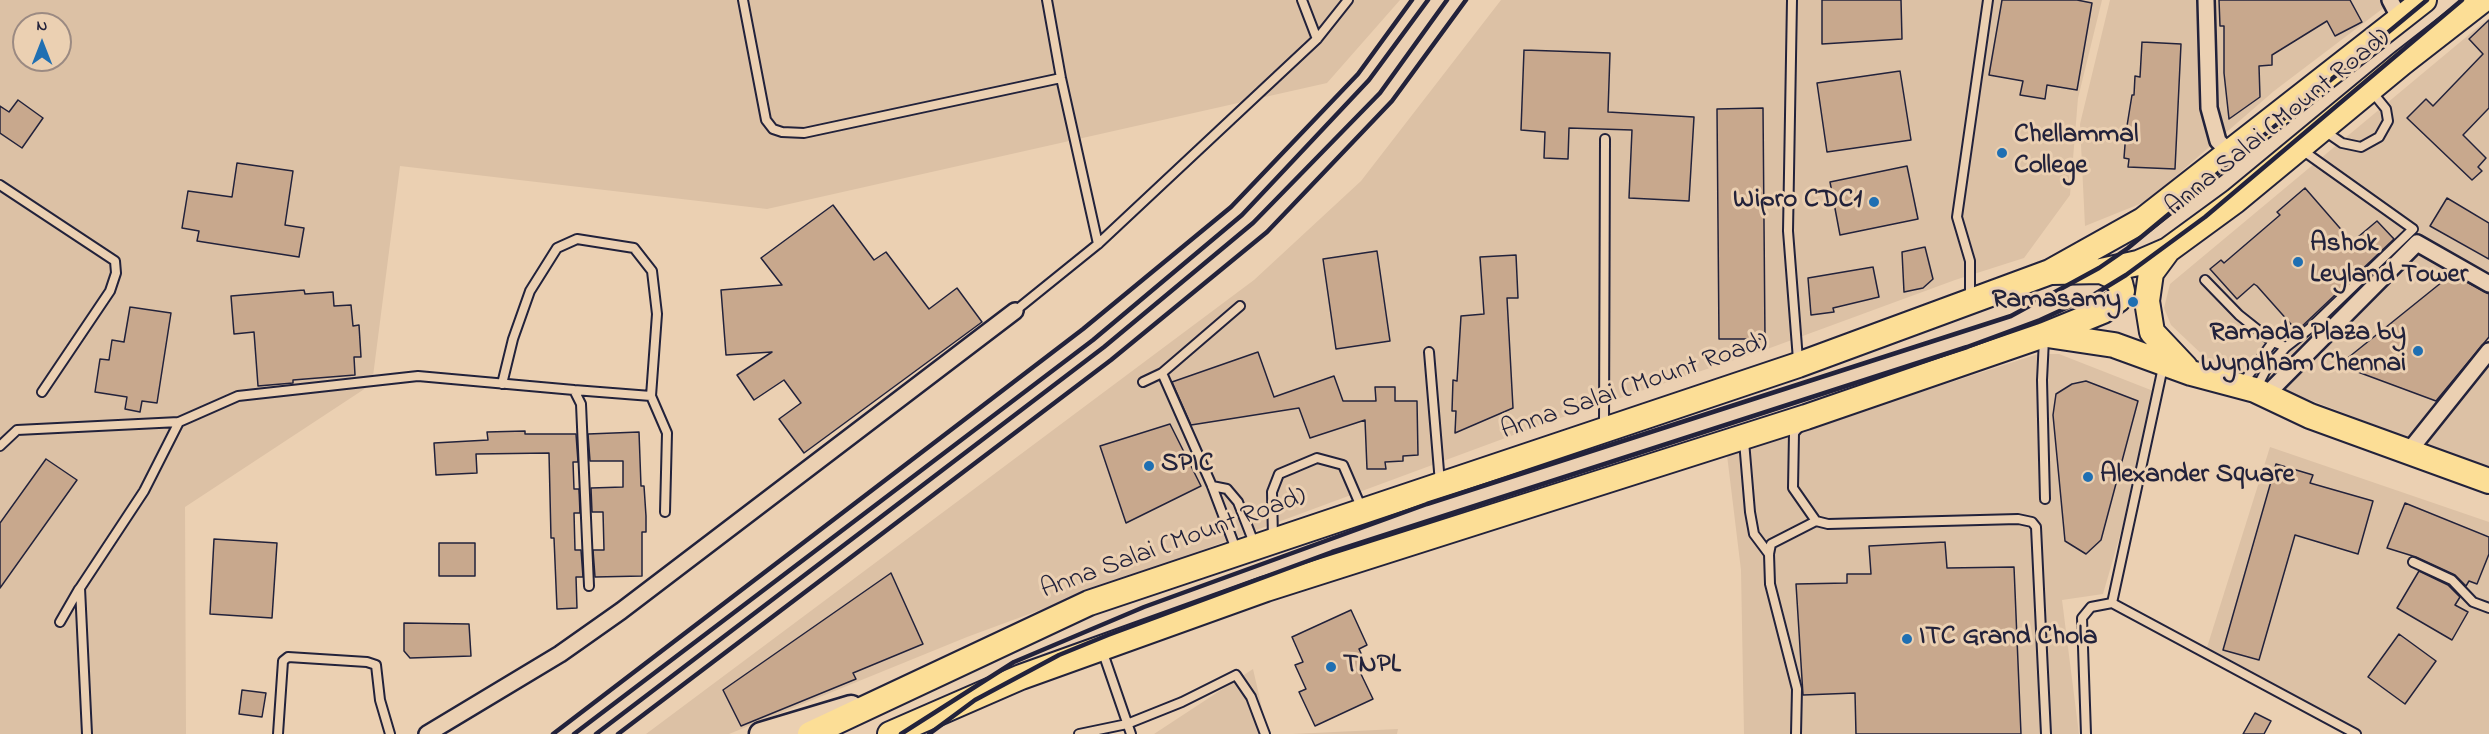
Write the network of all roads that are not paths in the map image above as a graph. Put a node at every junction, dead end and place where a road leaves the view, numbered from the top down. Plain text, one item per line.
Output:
1 (743, 0) edge
2 (1047, 0) edge
3 (1302, 0) edge
4 (1348, 0) edge
5 (1792, 0) edge
6 (1988, 0) edge
7 (2206, 0) edge
8 (2424, 0) edge
9 (2483, 0) edge
10 (2395, 8) edge
11 (1317, 39) junction
12 (1061, 78) junction
13 (2370, 89) junction
14 (2322, 129) junction
15 (1605, 139) dead end
16 (2299, 148) junction
17 (2230, 153) junction
18 (0, 185) edge
19 (1098, 244) junction
20 (2168, 250) junction
21 (2101, 271) junction
22 (2050, 272) junction
23 (2205, 280) dead end
24 (2489, 284) edge
25 (1970, 299) junction
26 (1240, 306) dead end
27 (1015, 311) joint
28 (2044, 334) junction
29 (2273, 342) junction
30 (2286, 346) junction
31 (2489, 351) edge
32 (1429, 352) dead end
33 (2164, 361) junction
34 (1798, 365) junction
35 (1162, 373) junction
36 (2191, 373) junction
37 (1143, 382) dead end
38 (502, 384) junction
39 (574, 390) junction
40 (2254, 390) junction
41 (42, 392) dead end
42 (651, 396) junction
43 (1806, 417) junction
44 (179, 422) junction
45 (1604, 430) junction
46 (1744, 437) junction
47 (0, 446) edge
48 (2409, 451) junction
49 (2489, 481) edge
50 (1440, 484) junction
51 (1212, 486) junction
52 (2045, 499) dead end
53 (1363, 511) junction
54 (665, 512) dead end
55 (1815, 521) junction
56 (1255, 547) junction
57 (1769, 554) junction
58 (2413, 562) dead end
59 (590, 586) dead end
60 (80, 588) junction
61 (2112, 603) junction
62 (2489, 608) edge
63 (60, 622) dead end
64 (1101, 648) junction
65 (891, 695) junction
66 (1127, 724) junction
67 (87, 734) edge
68 (278, 734) edge
69 (390, 734) edge
70 (427, 734) edge
71 (761, 734) edge
72 (810, 734) edge
73 (890, 734) edge
74 (1079, 734) edge
75 (1131, 734) edge
76 (1265, 734) edge
77 (1796, 734) edge
78 (2046, 734) edge
79 (2086, 734) edge
80 (2356, 734) edge

1 - 12 lane
2 - 12 lane
3 - 11 lane
4 - 11 lane
5 - 34 lane
6 - 25 lane
7 - 17 street
8 - 10 main road, Anna Salai (Mount Road)
9 - 13 main road, Anna Salai (Mount Road)
10 - 17 main road, Anna Salai (Mount Road)
11 - 19 lane
12 - 19 lane
13 - 14 main road, Anna Salai (Mount Road)
13 - 14 lane
14 - 16 main road, Anna Salai (Mount Road)
15 - 45 lane
16 - 20 main road, Anna Salai (Mount Road)
16 - 30 lane
17 - 22 main road, Anna Salai (Mount Road)
18 - 41 lane
19 - 27 lane
20 - 21 main road, Anna Salai (Mount Road)
20 - 36 main road
21 - 22 main road, Anna Salai (Mount Road)
21 - 28 main road
22 - 25 main road, Anna Salai (Mount Road)
23 - 29 lane
24 - 40 street
25 - 34 main road, Anna Salai (Mount Road)
26 - 35 lane
27 - 70 street
28 - 33 main road
28 - 43 main road
28 - 52 lane
29 - 30 lane
29 - 40 lane
30 - 40 lane
31 - 48 street
32 - 50 lane
33 - 36 main road
33 - 61 lane
34 - 45 main road, Anna Salai (Mount Road)
35 - 37 lane
35 - 51 lane
36 - 40 main road
38 - 39 lane
38 - 42 lane
38 - 44 lane
39 - 42 lane
39 - 59 lane
40 - 48 main road
42 - 54 lane
43 - 46 main road
43 - 55 lane
44 - 47 lane
44 - 60 lane
45 - 50 main road, Anna Salai (Mount Road)
46 - 57 lane
46 - 64 main road
48 - 49 main road
50 - 53 main road, Anna Salai (Mount Road)
51 - 56 lane
51 - 56 lane
53 - 56 main road, Anna Salai (Mount Road)
53 - 56 lane
55 - 57 lane
55 - 78 lane
56 - 65 main road, Anna Salai (Mount Road)
57 - 77 lane
58 - 62 lane
60 - 63 lane
60 - 67 lane
61 - 79 lane
61 - 80 lane
64 - 66 lane
64 - 73 main road
65 - 71 main road
65 - 72 main road, Anna Salai (Mount Road)
66 - 74 lane
66 - 75 lane
66 - 76 lane
68 - 69 lane

